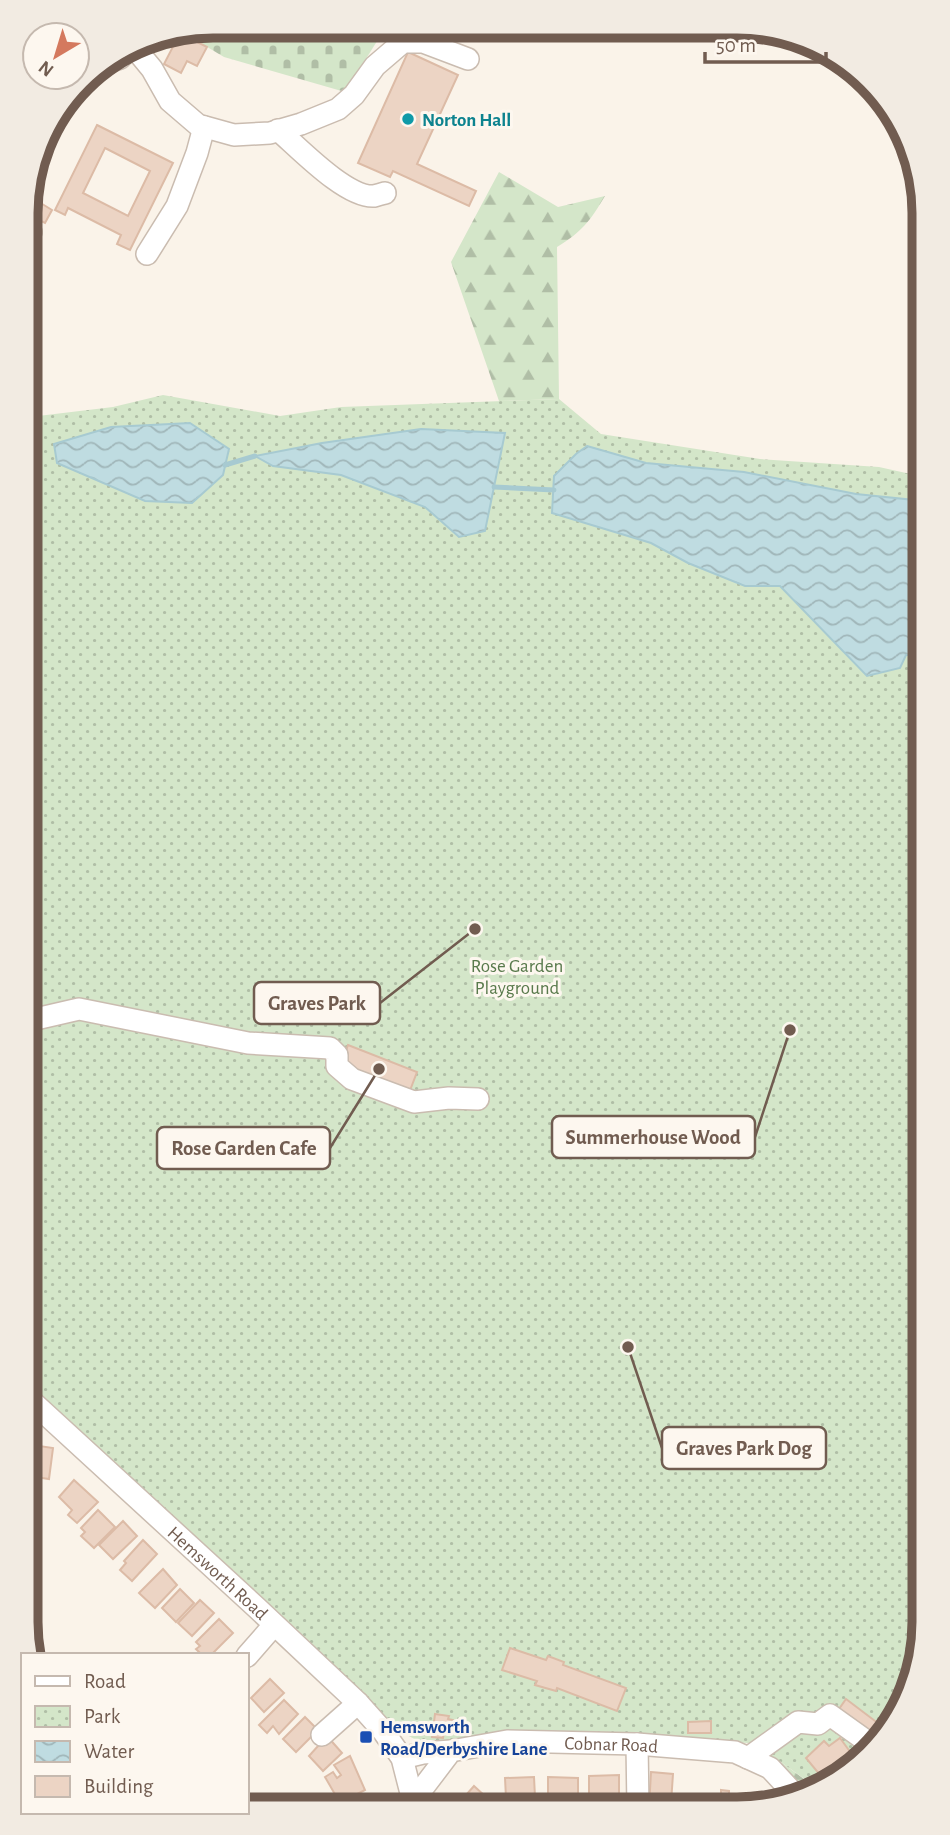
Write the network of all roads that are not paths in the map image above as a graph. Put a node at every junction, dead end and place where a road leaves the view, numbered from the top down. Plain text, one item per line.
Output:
1 (140, 55) edge
2 (468, 60) dead end
3 (204, 127) junction
4 (278, 130) junction
5 (385, 192) dead end
6 (147, 254) dead end
7 (38, 1018) edge
8 (478, 1099) dead end
9 (38, 1412) edge
10 (274, 1625) junction
11 (248, 1655) edge
12 (358, 1703) junction
13 (322, 1735) dead end
14 (865, 1740) edge
15 (637, 1744) junction
16 (451, 1751) junction
17 (402, 1758) junction
18 (748, 1758) junction
19 (789, 1788) edge
20 (411, 1797) edge
21 (419, 1797) edge
22 (638, 1797) edge

1 - 3 street
2 - 4 street
3 - 4 street
3 - 6 street
4 - 5 street
7 - 8 street
9 - 10 street, Hemsworth Road
10 - 11 street
10 - 12 street, Hemsworth Road
12 - 13 street
12 - 17 street, Hemsworth Road
14 - 18 street
15 - 16 street, Cobnar Road
15 - 18 street, Cobnar Road
15 - 22 street
16 - 17 street, Cobnar Road
16 - 21 street
17 - 20 street
18 - 19 street, Cobnar Road

